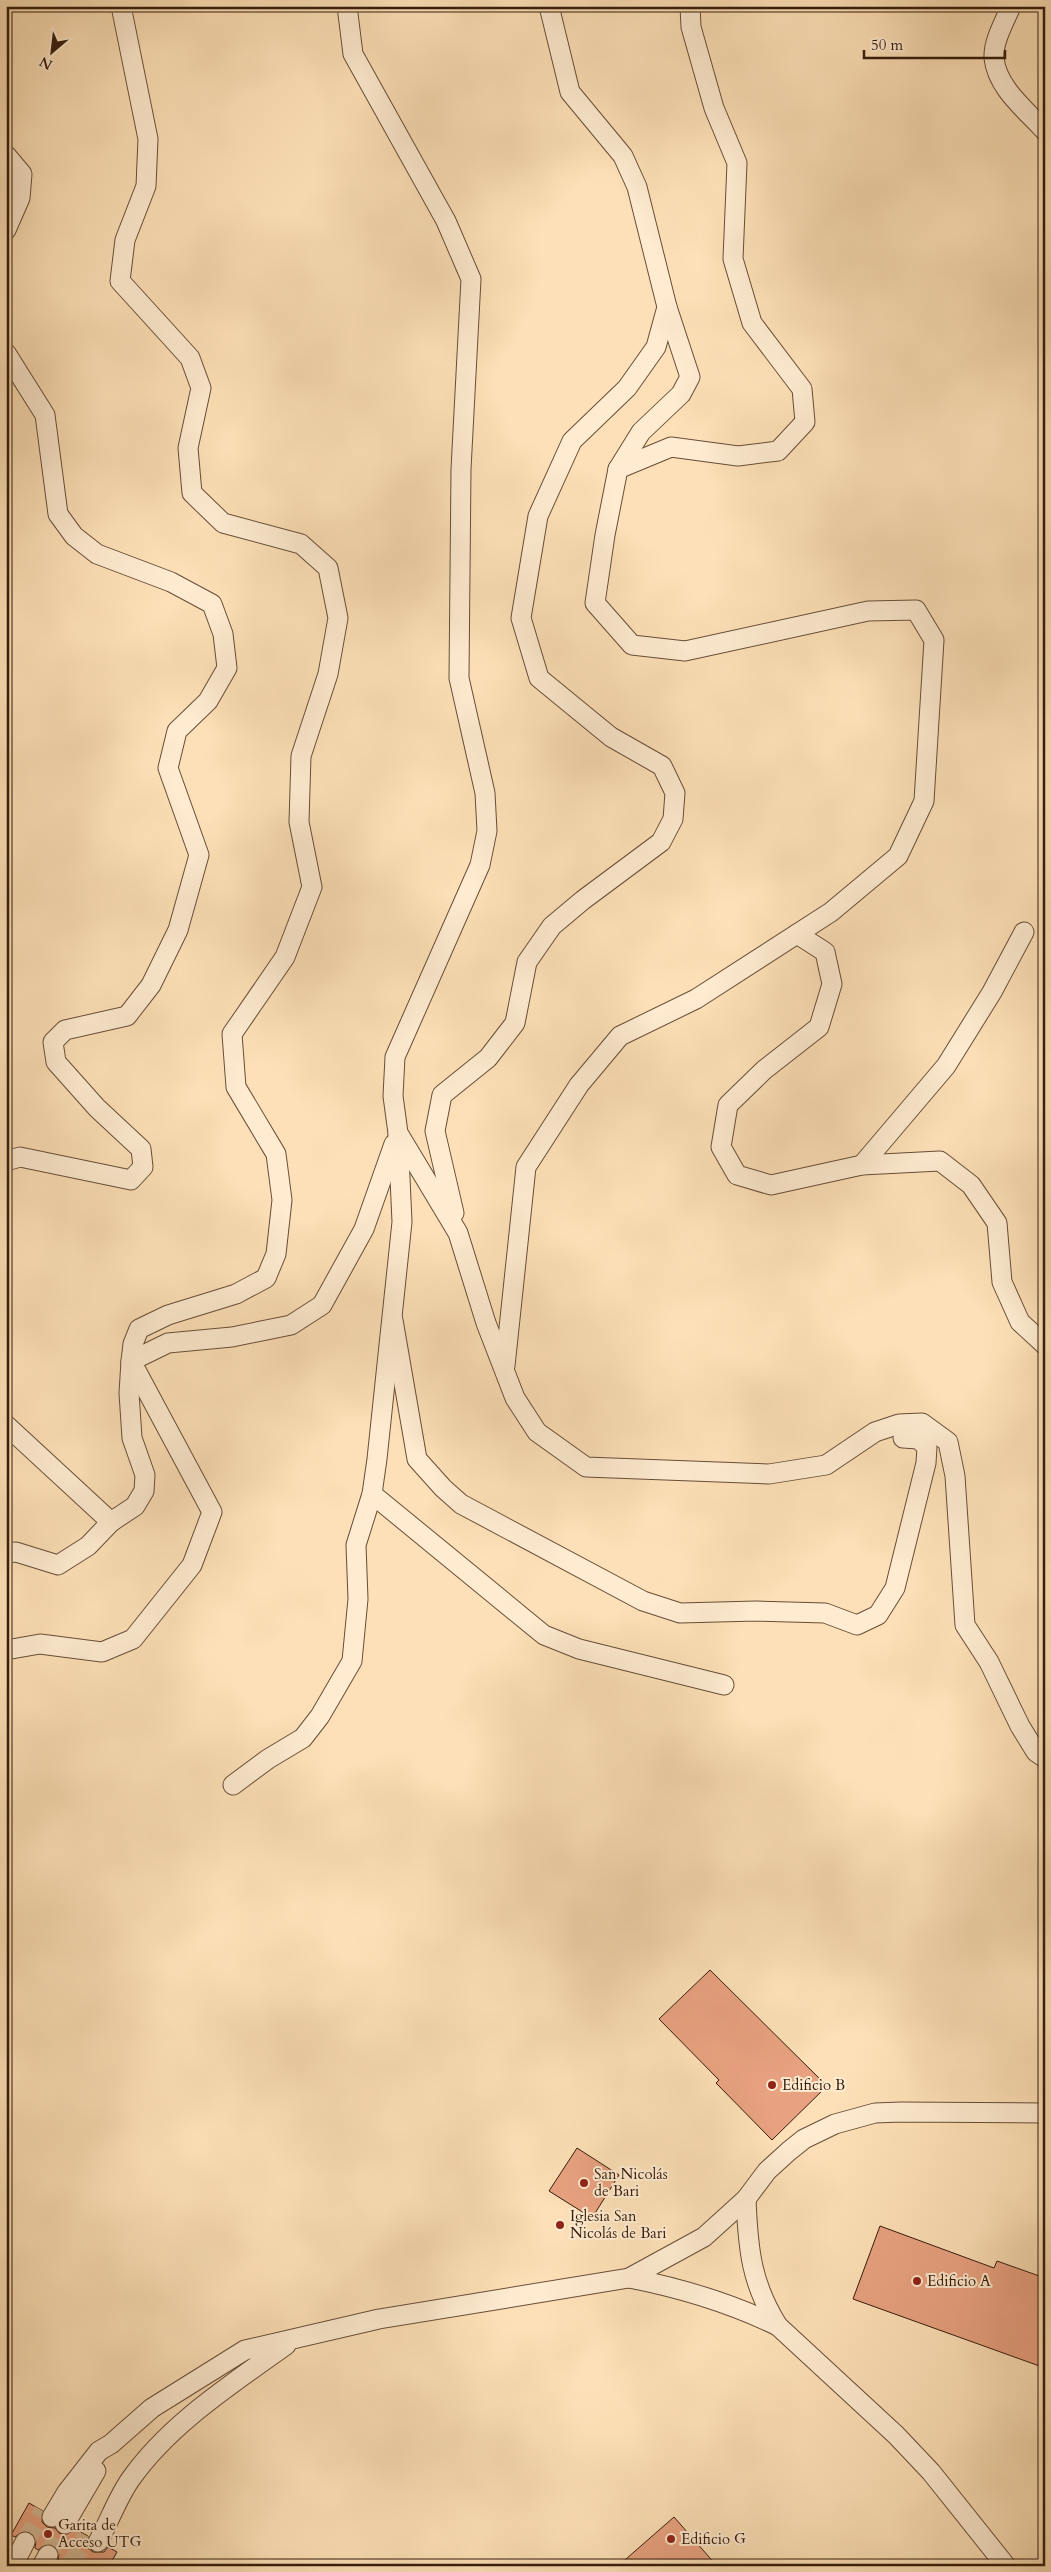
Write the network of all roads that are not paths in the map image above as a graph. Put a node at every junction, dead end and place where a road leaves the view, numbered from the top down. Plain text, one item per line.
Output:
1 (121, 6) edge
2 (347, 6) edge
3 (549, 6) edge
4 (690, 6) edge
5 (1011, 6) edge
6 (1045, 131) edge
7 (6, 155) edge
8 (6, 230) edge
9 (667, 307) junction
10 (6, 353) edge
11 (618, 469) junction
12 (1024, 932) dead end
13 (797, 934) junction
14 (398, 1133) junction
15 (6, 1161) edge
16 (862, 1165) junction
17 (458, 1233) junction
18 (394, 1320) junction
19 (1045, 1345) edge
20 (131, 1361) junction
21 (504, 1370) junction
22 (6, 1425) edge
23 (902, 1438) dead end
24 (372, 1494) junction
25 (111, 1522) junction
26 (6, 1553) edge
27 (6, 1650) edge
28 (724, 1685) dead end
29 (1045, 1758) edge
30 (232, 1785) dead end
31 (1045, 2113) edge
32 (746, 2199) junction
33 (629, 2278) junction
34 (778, 2326) junction
35 (292, 2341) junction
36 (54, 2517) tunnel mouth
37 (92, 2539) tunnel mouth
38 (37, 2553) edge
39 (13, 2566) edge
40 (24, 2566) edge
41 (1006, 2566) edge

1 - 20 street
2 - 14 street
3 - 9 street
4 - 11 street
5 - 6 street
7 - 8 street
9 - 11 street
9 - 17 street
10 - 15 street
11 - 13 street
12 - 16 street
13 - 16 street
13 - 21 street
14 - 17 street
14 - 18 street
14 - 20 street
16 - 19 street
17 - 21 street
18 - 23 street
18 - 24 street
20 - 25 street
20 - 27 street
21 - 29 street
22 - 25 street
24 - 28 street
24 - 30 street
25 - 26 street
31 - 32 street
32 - 33 street
32 - 34 street
33 - 34 street
33 - 35 street
34 - 41 street
35 - 36 street
35 - 37 street
38 - 39 street
38 - 40 street

